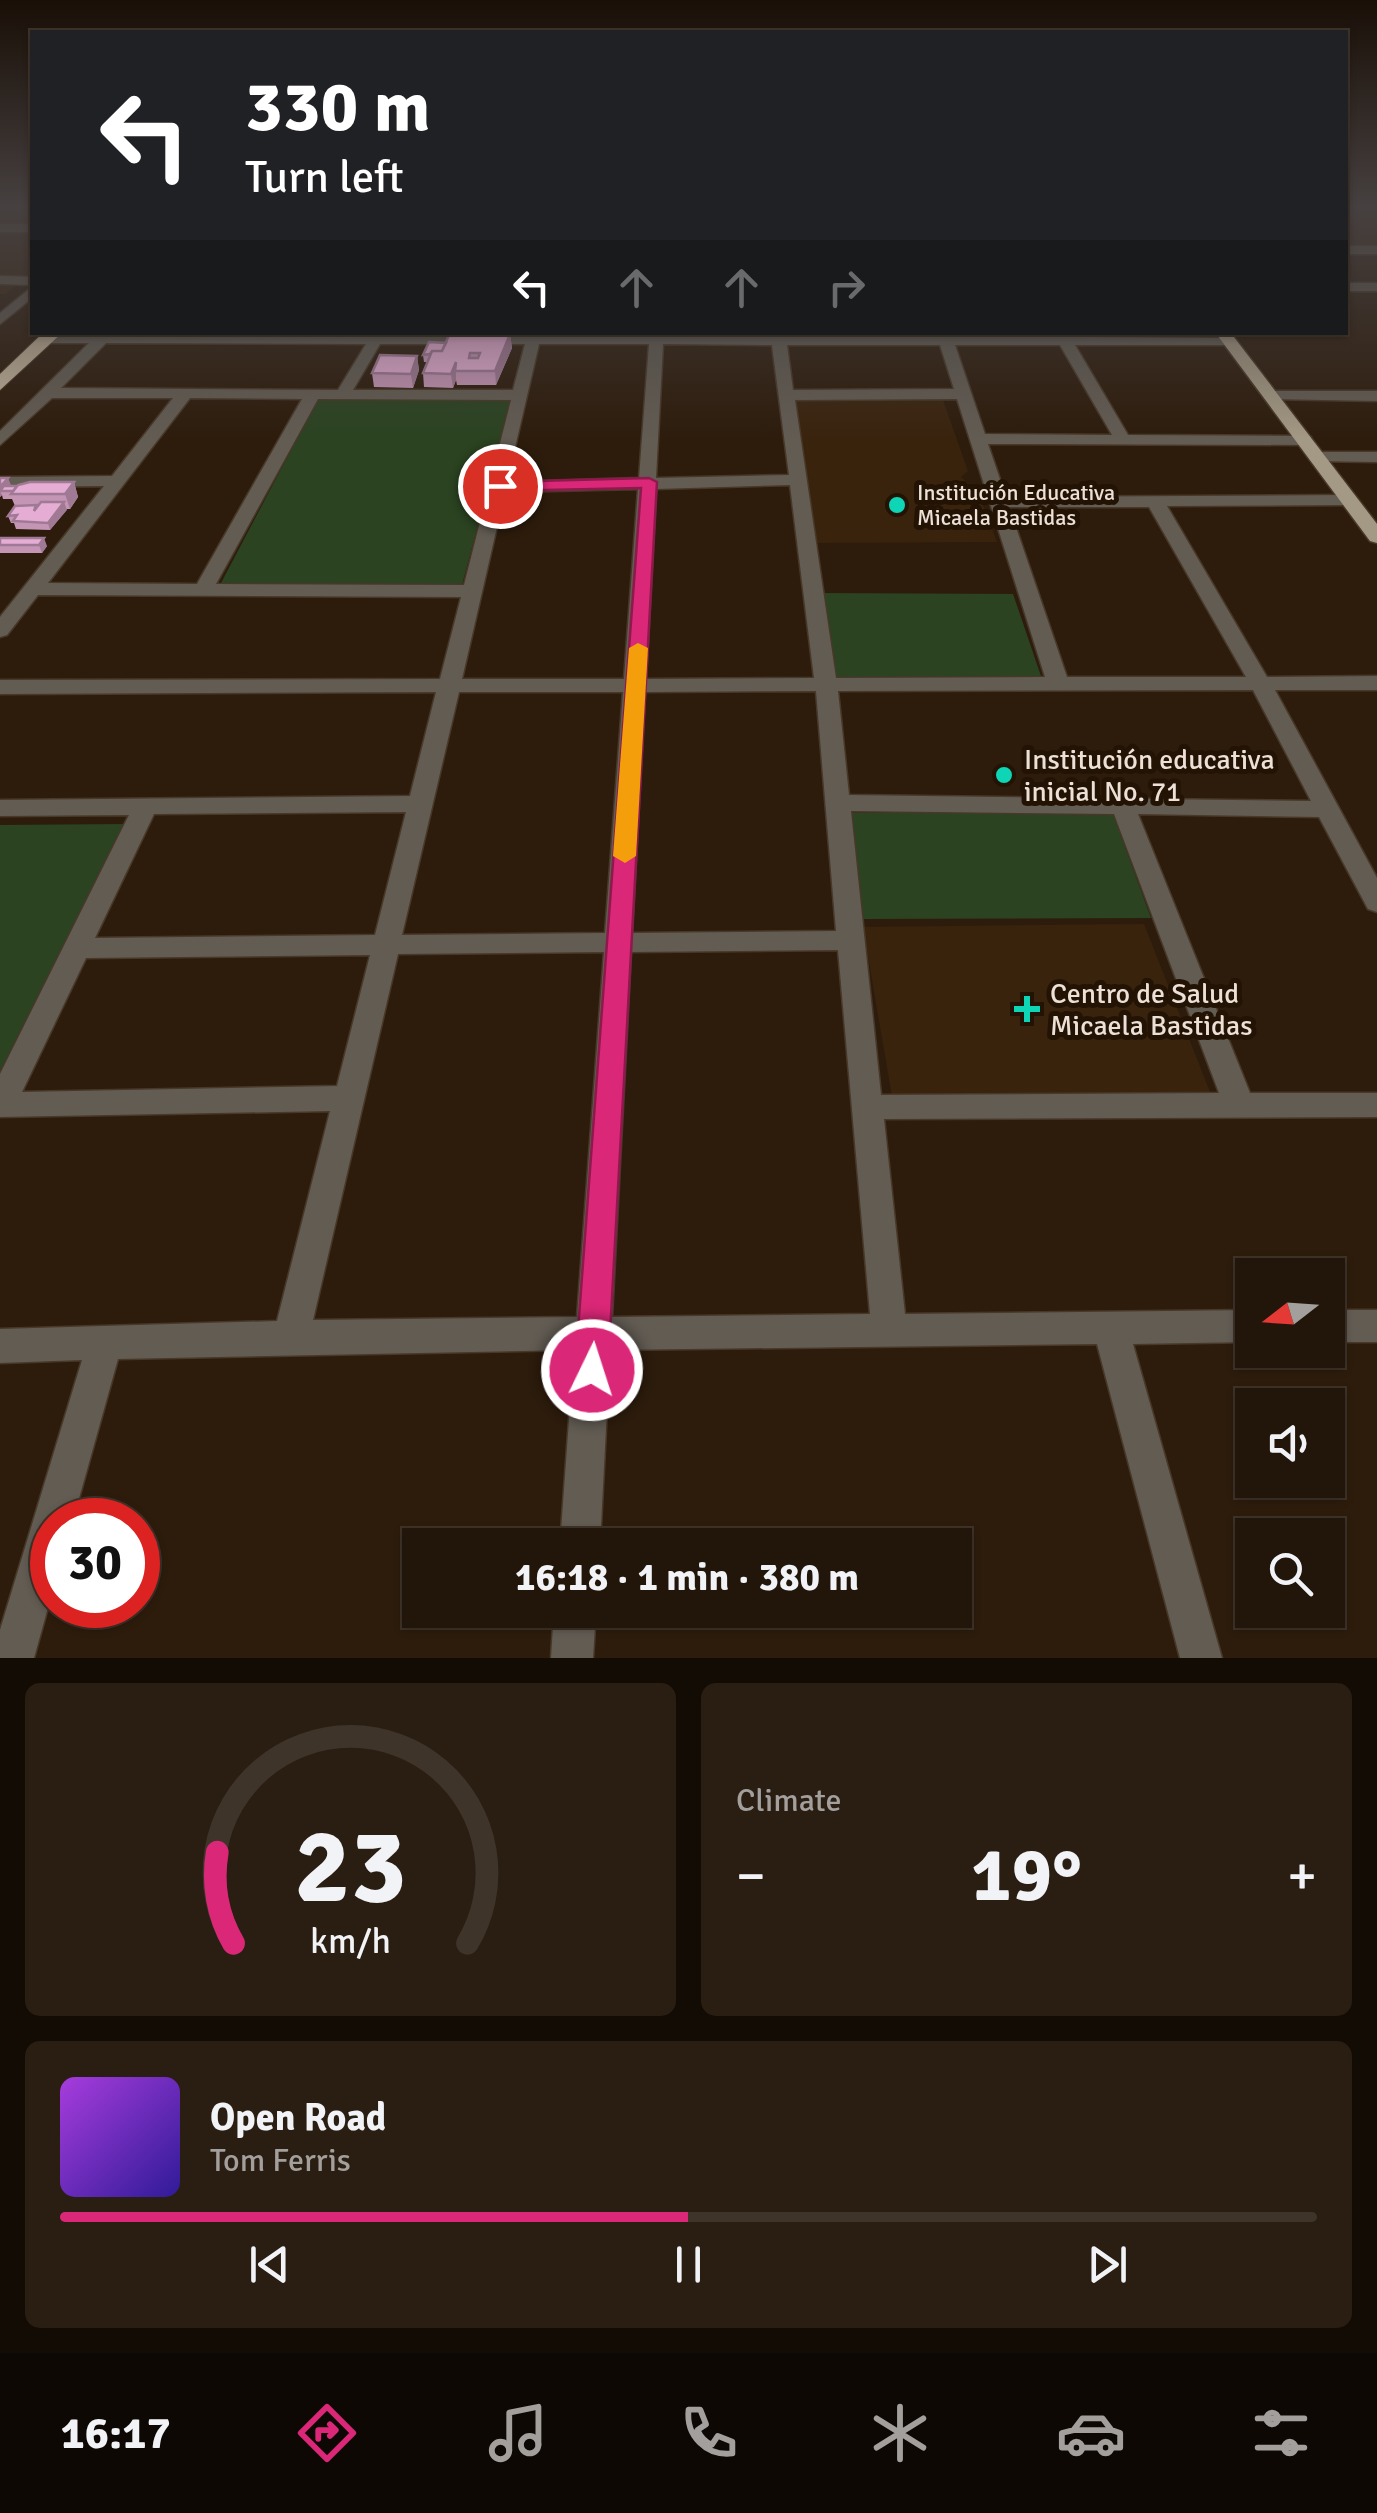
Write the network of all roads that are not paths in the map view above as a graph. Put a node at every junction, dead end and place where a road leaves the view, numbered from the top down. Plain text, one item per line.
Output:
1 (1350, 286) edge
2 (30, 294) edge
3 (1377, 307) edge
4 (0, 320) edge
5 (51, 336) edge
6 (104, 336) edge
7 (944, 336) edge
8 (534, 337) edge
9 (1225, 337) edge
10 (1064, 339) junction
11 (374, 342) junction
12 (656, 342) junction
13 (780, 342) junction
14 (0, 384) edge
15 (45, 394) junction
16 (185, 394) junction
17 (313, 394) junction
18 (342, 394) junction
19 (960, 394) junction
20 (786, 395) junction
21 (522, 396) junction
22 (1271, 396) junction
23 (1377, 396) edge
24 (0, 440) edge
25 (975, 440) junction
26 (1123, 440) junction
27 (1305, 441) junction
28 (1317, 456) junction
29 (1377, 456) edge
30 (797, 480) junction
31 (117, 481) junction
32 (0, 482) edge
33 (649, 482) junction
34 (500, 486) junction
35 (1349, 500) junction
36 (1155, 501) junction
37 (997, 502) junction
38 (1373, 527) edge
39 (32, 589) junction
40 (204, 590) junction
41 (474, 590) junction
42 (0, 631) edge
43 (1260, 683) junction
44 (1377, 683) edge
45 (826, 684) junction
46 (1058, 684) junction
47 (451, 685) junction
48 (636, 685) junction
49 (0, 686) edge
50 (837, 803) junction
51 (422, 804) junction
52 (1122, 804) junction
53 (145, 807) junction
54 (0, 808) edge
55 (1327, 808) junction
56 (1375, 895) edge
57 (851, 940) junction
58 (619, 945) junction
59 (76, 948) junction
60 (387, 948) junction
61 (350, 1098) junction
62 (1238, 1103) junction
63 (1377, 1105) edge
64 (867, 1107) junction
65 (1110, 1326) junction
66 (1235, 1326) edge
67 (1345, 1326) edge
68 (1377, 1326) edge
69 (888, 1330) junction
70 (594, 1335) junction
71 (291, 1337) junction
72 (106, 1343) junction
73 (0, 1346) edge
74 (60, 1498) edge
75 (581, 1528) edge
76 (30, 1600) edge
77 (574, 1628) edge
78 (13, 1658) edge
79 (572, 1658) edge
80 (1201, 1658) edge

1 - 3 street
2 - 4 street
5 - 6 street
5 - 14 highway
6 - 11 street
6 - 15 street
7 - 10 street
7 - 13 street
7 - 19 street
8 - 11 street
8 - 12 street
8 - 21 street
9 - 10 street
9 - 22 main road
10 - 26 street
11 - 18 street
12 - 13 street
12 - 33 street
13 - 20 street
15 - 16 street
15 - 24 street
16 - 17 street
16 - 31 street
17 - 18 street
17 - 40 street
18 - 21 street
19 - 20 street
19 - 25 street
20 - 30 street
21 - 34 street
22 - 23 street
22 - 27 main road
25 - 26 street
25 - 37 street
26 - 27 street
27 - 28 main road
28 - 29 street
28 - 35 main road
30 - 33 street
30 - 45 street
31 - 32 street
31 - 39 street
33 - 34 street
33 - 48 street
34 - 41 street
35 - 36 street
35 - 38 main road
36 - 37 street
36 - 43 street
37 - 46 street
39 - 40 street
39 - 42 street
40 - 41 street
41 - 47 street
43 - 44 street
43 - 46 street
43 - 55 street
45 - 46 street
45 - 48 street
45 - 50 street
47 - 48 street
47 - 49 street
47 - 51 street
48 - 58 street
50 - 52 street
50 - 57 street
51 - 53 street
51 - 60 street
52 - 55 street
52 - 62 street
53 - 54 street
53 - 59 street
55 - 56 street
57 - 58 street
57 - 64 street
58 - 60 street
58 - 70 street
59 - 60 street
59 - 61 street
60 - 61 street
61 - 71 street
62 - 63 street
62 - 64 street
64 - 69 street
65 - 66 street
65 - 69 street
65 - 80 street
67 - 68 street
69 - 70 street
70 - 71 street
70 - 75 street
71 - 72 street
72 - 73 street
72 - 74 street
76 - 78 street
77 - 79 street

